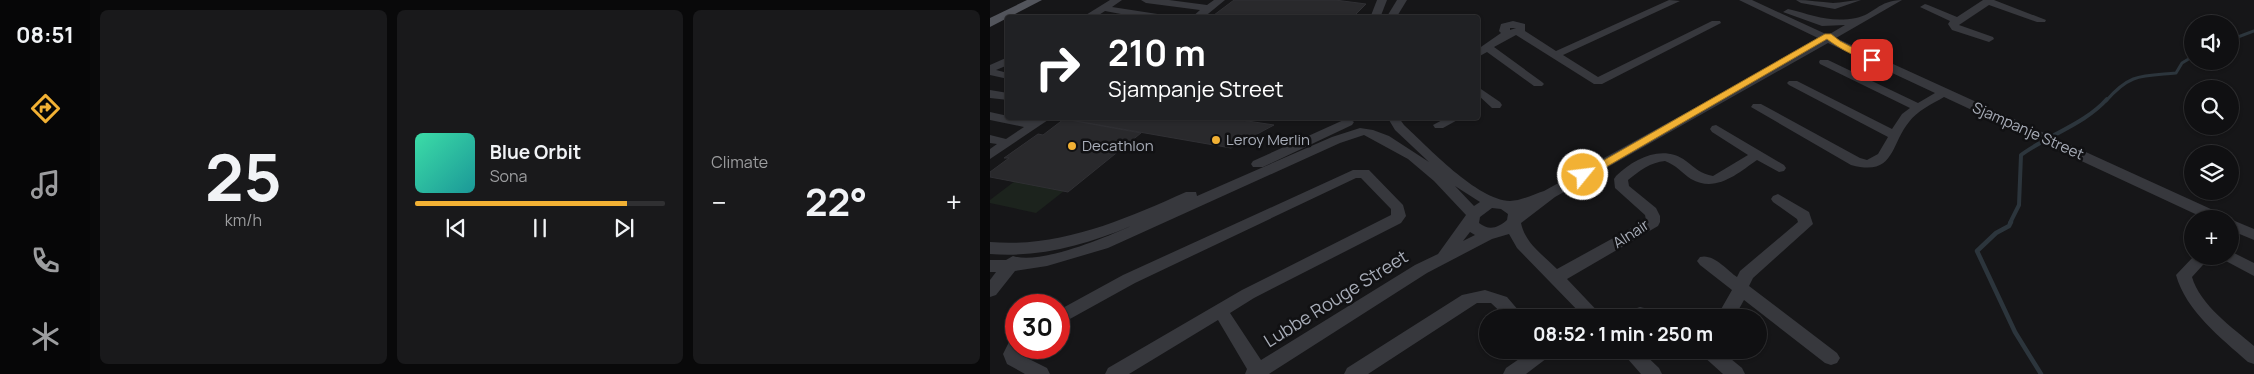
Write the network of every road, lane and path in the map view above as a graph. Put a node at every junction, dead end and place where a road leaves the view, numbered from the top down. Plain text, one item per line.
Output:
1 (1036, 0) edge
2 (1117, 0) edge
3 (1146, 0) edge
4 (1220, 0) edge
5 (1382, 0) edge
6 (1402, 0) edge
7 (1744, 0) edge
8 (1762, 0) edge
9 (1801, 0) edge
10 (1893, 0) edge
11 (1897, 0) edge
12 (1989, 0) edge
13 (1675, 1) dead end
14 (1849, 1) edge
15 (1925, 7) dead end
16 (1102, 8) junction
17 (1208, 8) junction
18 (1778, 8) junction
19 (1006, 15) edge
20 (1091, 15) edge
21 (1145, 15) edge
22 (1200, 15) edge
23 (1376, 15) edge
24 (1393, 15) edge
25 (1005, 16) edge
26 (1856, 20) junction
27 (1958, 20) junction
28 (2041, 20) dead end
29 (1791, 22) junction
30 (990, 23) edge
31 (1716, 23) dead end
32 (1829, 38) junction
33 (1989, 39) dead end
34 (1487, 47) junction
35 (1800, 50) junction
36 (1480, 52) edge
37 (1555, 55) junction
38 (1005, 62) edge
39 (1824, 62) dead end
40 (990, 71) edge
41 (1005, 75) edge
42 (1793, 83) dead end
43 (1538, 84) dead end
44 (1735, 90) junction
45 (1480, 92) edge
46 (1942, 93) junction
47 (990, 94) edge
48 (1005, 96) edge
49 (1480, 106) edge
50 (1757, 107) dead end
51 (1920, 108) junction
52 (990, 116) edge
53 (1005, 118) edge
54 (1349, 120) edge
55 (1395, 120) edge
56 (1396, 120) edge
57 (1450, 120) edge
58 (1040, 121) edge
59 (1439, 125) dead end
60 (1716, 129) dead end
61 (1365, 132) junction
62 (1896, 136) junction
63 (990, 139) edge
64 (1008, 143) junction
65 (990, 155) edge
66 (1757, 155) junction
67 (1779, 168) dead end
68 (1550, 194) junction
69 (1778, 199) dead end
70 (1491, 203) junction
71 (1509, 206) junction
72 (2200, 210) edge
73 (1472, 217) junction
74 (1515, 221) junction
75 (2239, 228) edge
76 (1492, 234) junction
77 (2254, 235) edge
78 (1522, 244) junction
79 (990, 248) edge
80 (1021, 249) junction
81 (1439, 259) junction
82 (1705, 261) dead end
83 (2239, 262) edge
84 (2194, 265) edge
85 (990, 266) edge
86 (1011, 267) junction
87 (2254, 270) edge
88 (1555, 278) junction
89 (1740, 288) junction
90 (990, 291) edge
91 (1508, 309) edge
92 (1585, 309) edge
93 (1731, 309) edge
94 (1220, 310) junction
95 (1070, 312) edge
96 (2254, 357) edge
97 (1831, 358) dead end
98 (1013, 359) edge
99 (1533, 359) edge
100 (1638, 359) edge
101 (1718, 359) edge
102 (1256, 373) edge
103 (1041, 374) edge
104 (1114, 374) edge
105 (1352, 374) edge
106 (1512, 374) edge
107 (1653, 374) edge
108 (1736, 374) edge

1 - 19 main road
2 - 16 street
3 - 17 street
4 - 17 street
5 - 23 street
6 - 24 street
7 - 29 street
8 - 18 street
9 - 14 street
10 - 26 street
11 - 32 street
12 - 27 street
12 - 28 street
13 - 37 street
15 - 27 street
16 - 20 street
16 - 21 street
17 - 22 street
18 - 26 street
18 - 32 street
25 - 30 main road
26 - 32 street
27 - 33 street
29 - 32 street
29 - 35 street
31 - 37 street
32 - 35 street
32 - 44 street
32 - 46 street, Sjampanje Street
34 - 36 street
34 - 37 street
34 - 43 street
35 - 44 street
38 - 40 street
39 - 51 street
40 - 41 street
42 - 62 street
44 - 68 street
45 - 49 street
46 - 51 street
46 - 72 street, Sjampanje Street
47 - 48 street
50 - 62 street
51 - 62 street
52 - 53 street
54 - 61 street
54 - 80 street
55 - 61 street
56 - 70 street
57 - 59 street
58 - 64 street
60 - 66 street
61 - 73 street
61 - 86 street
63 - 64 street
64 - 65 street
66 - 67 street
66 - 88 street, Alnair
68 - 71 street
68 - 74 street
69 - 89 street
70 - 71 street
70 - 73 street
71 - 74 street
73 - 76 street
73 - 81 street, Lubbe Rouge Street
74 - 76 street
74 - 78 street
75 - 77 street
76 - 78 street
76 - 81 street, Lubbe Rouge Street
78 - 88 street
79 - 80 street
80 - 86 street
81 - 102 street, Lubbe Rouge Street
82 - 89 street
83 - 87 street
84 - 96 street
85 - 86 street
86 - 90 street
88 - 92 street
89 - 93 street
89 - 97 street
91 - 105 street
94 - 95 street
94 - 102 street
94 - 104 street
98 - 103 street
99 - 106 street
100 - 107 street
101 - 108 street

